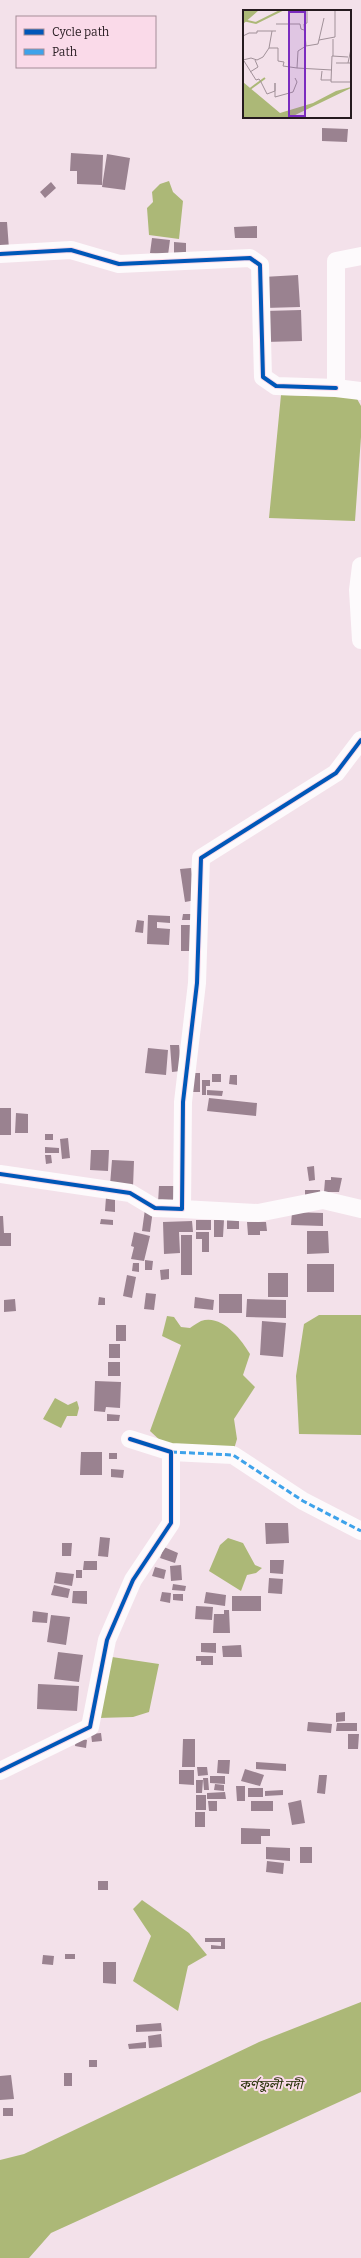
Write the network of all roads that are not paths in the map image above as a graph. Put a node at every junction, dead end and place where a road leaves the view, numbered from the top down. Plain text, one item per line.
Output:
1 (0, 254) edge
2 (361, 256) edge
3 (336, 388) junction
4 (361, 391) edge
5 (361, 566) edge
6 (361, 640) edge
7 (361, 740) edge
8 (0, 1174) edge
9 (182, 1209) junction
10 (361, 1209) edge
11 (130, 1439) dead end
12 (171, 1452) junction
13 (361, 1531) edge
14 (0, 1771) edge

1 - 3 street
2 - 3 street
3 - 4 street
5 - 6 street
7 - 9 street
8 - 9 street
9 - 10 street
11 - 12 street
12 - 13 street
12 - 14 street

